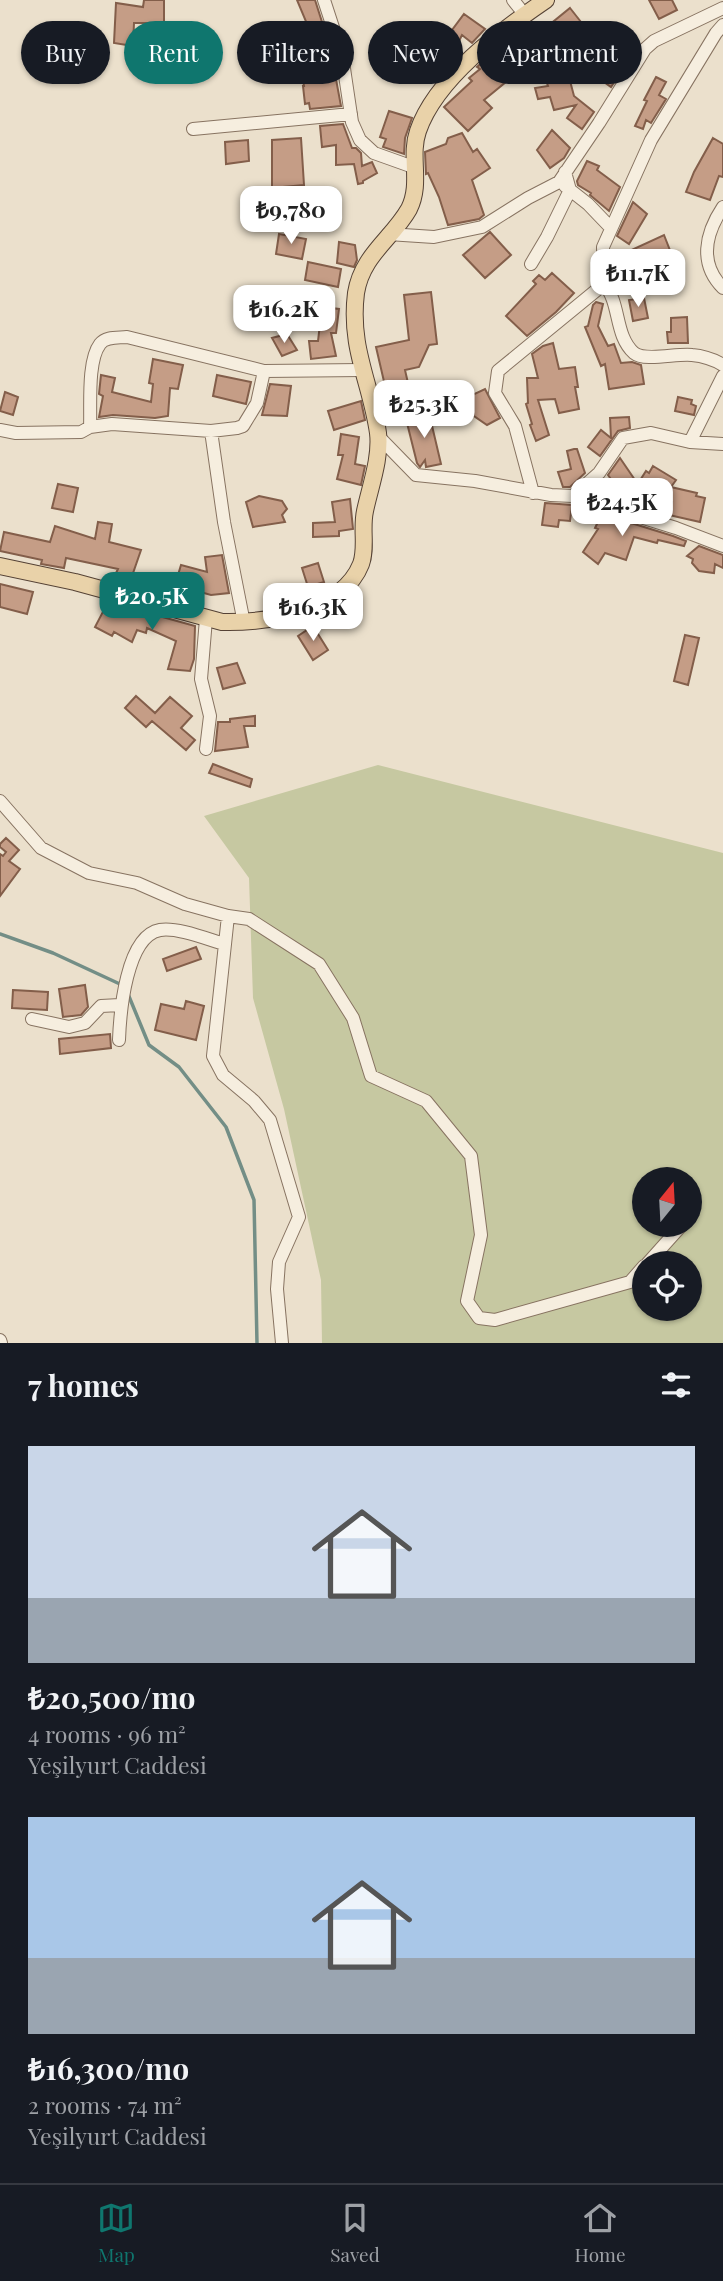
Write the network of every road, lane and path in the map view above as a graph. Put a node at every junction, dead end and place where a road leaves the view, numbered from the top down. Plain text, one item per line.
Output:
1 (324, 0) edge
2 (513, 0) edge
3 (546, 0) edge
4 (723, 8) edge
5 (525, 15) junction
6 (723, 25) edge
7 (351, 114) junction
8 (193, 129) dead end
9 (416, 168) junction
10 (562, 177) junction
11 (570, 190) junction
12 (723, 207) edge
13 (717, 226) edge
14 (611, 228) junction
15 (388, 234) junction
16 (531, 264) dead end
17 (604, 284) junction
18 (723, 288) edge
19 (723, 365) edge
20 (362, 370) junction
21 (264, 371) junction
22 (723, 376) edge
23 (90, 427) junction
24 (0, 430) edge
25 (211, 431) junction
26 (378, 436) junction
27 (690, 443) junction
28 (723, 444) edge
29 (533, 492) junction
30 (573, 496) junction
31 (723, 546) edge
32 (0, 566) edge
33 (206, 619) junction
34 (244, 623) junction
35 (206, 749) dead end
36 (0, 801) edge
37 (228, 916) junction
38 (224, 944) junction
39 (120, 1005) junction
40 (32, 1019) dead end
41 (119, 1040) dead end
42 (671, 1237) edge
43 (658, 1251) edge
44 (632, 1280) edge
45 (282, 1343) edge

1 - 7 street
2 - 5 street
3 - 5 main road
4 - 10 street
5 - 9 main road
6 - 14 street
7 - 8 street
7 - 9 street
9 - 15 main road
10 - 11 street
10 - 15 street
11 - 14 street
11 - 16 street
12 - 13 street
13 - 18 street
14 - 17 street
15 - 20 main road
17 - 19 street
17 - 29 street
20 - 21 street
20 - 26 main road
21 - 23 street
21 - 25 street
22 - 27 street
23 - 24 street
23 - 25 street
25 - 34 street
26 - 29 street
26 - 34 main road
27 - 28 street
27 - 30 street
29 - 30 street
30 - 31 street
32 - 33 main road
33 - 34 main road
33 - 35 street
36 - 37 street
37 - 38 street
37 - 44 street
38 - 39 street
38 - 45 street
39 - 40 street
39 - 41 street
42 - 43 street

